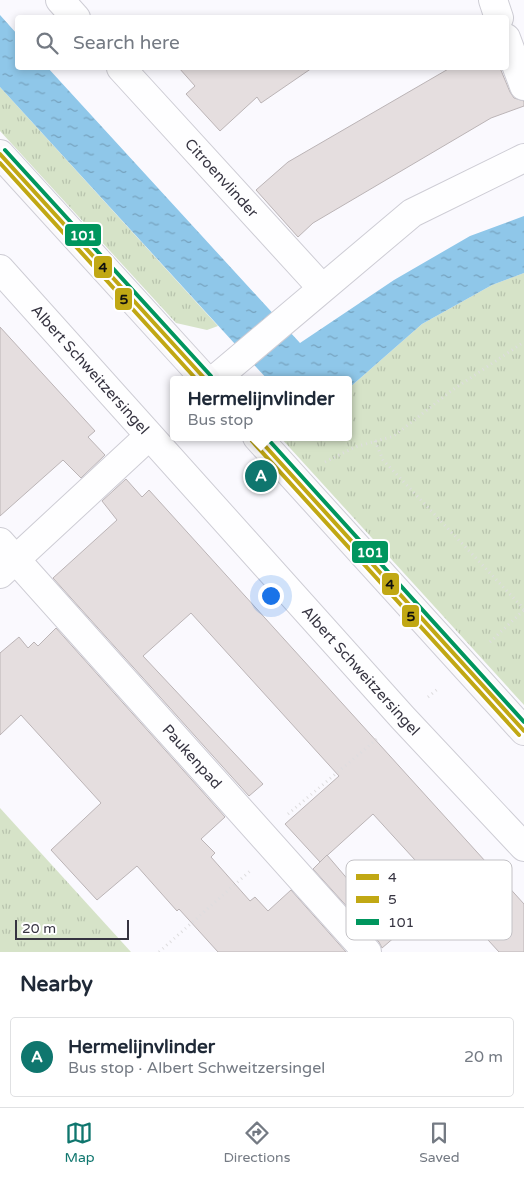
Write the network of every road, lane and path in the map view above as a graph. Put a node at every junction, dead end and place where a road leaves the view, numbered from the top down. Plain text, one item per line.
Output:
1 (60, 0) edge
2 (493, 0) edge
3 (73, 15) edge
4 (498, 15) edge
5 (509, 46) edge
6 (123, 70) edge
7 (524, 86) edge
8 (0, 154) edge
9 (524, 158) edge
10 (0, 270) edge
11 (322, 288) junction
12 (524, 342) edge
13 (202, 376) edge
14 (219, 376) edge
15 (150, 436) junction
16 (261, 441) edge
17 (375, 441) junction
18 (324, 463) dead end
19 (5, 559) edge
20 (524, 609) edge
21 (465, 666) junction
22 (403, 718) junction
23 (524, 732) edge
24 (268, 843) junction
25 (524, 848) edge
26 (346, 929) edge
27 (356, 940) edge
28 (158, 952) edge
29 (367, 952) edge

1 - 3 street
2 - 4 street
5 - 7 street
6 - 11 street, Citroenvlinder
8 - 13 street
9 - 11 street
10 - 15 street, Albert Schweitzersingel
11 - 14 street
12 - 17 path
15 - 19 street, Paukenpad
15 - 22 street, Albert Schweitzersingel
16 - 21 street
17 - 18 path
17 - 20 path
19 - 24 street, Paukenpad
20 - 21 path
21 - 22 path
21 - 23 street
22 - 24 path
22 - 25 street, Albert Schweitzersingel
24 - 26 street, Paukenpad
24 - 28 path
27 - 29 street, Paukenpad

